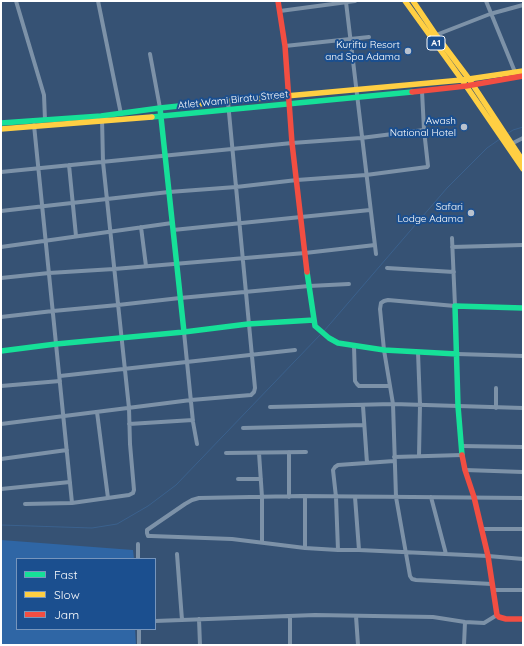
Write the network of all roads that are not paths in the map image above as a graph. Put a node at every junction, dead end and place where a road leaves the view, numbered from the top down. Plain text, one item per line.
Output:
1 (16, 1) edge
2 (98, 1) edge
3 (278, 1) edge
4 (355, 1) edge
5 (405, 1) edge
6 (413, 1) edge
7 (486, 1) edge
8 (346, 2) junction
9 (523, 6) edge
10 (280, 11) junction
11 (490, 14) junction
12 (436, 35) junction
13 (369, 36) dead end
14 (350, 39) junction
15 (285, 46) junction
16 (150, 54) dead end
17 (523, 71) edge
18 (515, 72) junction
19 (523, 76) edge
20 (469, 79) junction
21 (462, 80) junction
22 (469, 86) junction
23 (356, 90) junction
24 (422, 90) junction
25 (357, 97) junction
26 (289, 100) junction
27 (228, 102) junction
28 (160, 108) junction
29 (228, 109) junction
30 (121, 114) junction
31 (161, 116) junction
32 (102, 118) junction
33 (45, 120) junction
34 (1, 124) edge
35 (34, 124) junction
36 (1, 129) edge
37 (424, 130) junction
38 (361, 138) junction
39 (523, 138) edge
40 (508, 142) junction
41 (292, 143) junction
42 (232, 149) junction
43 (165, 155) junction
44 (523, 161) edge
45 (103, 162) junction
46 (69, 165) junction
47 (38, 168) junction
48 (523, 169) edge
49 (1, 172) edge
50 (366, 175) junction
51 (297, 180) junction
52 (236, 187) junction
53 (169, 192) junction
54 (106, 199) junction
55 (73, 203) junction
56 (42, 206) junction
57 (370, 210) junction
58 (1, 211) edge
59 (301, 217) junction
60 (172, 223) junction
61 (239, 223) junction
62 (141, 227) junction
63 (173, 230) junction
64 (110, 231) junction
65 (76, 236) junction
66 (452, 238) dead end
67 (46, 241) junction
68 (375, 245) junction
69 (523, 245) edge
70 (1, 247) edge
71 (452, 247) junction
72 (305, 253) junction
73 (376, 254) dead end
74 (242, 258) junction
75 (176, 263) junction
76 (146, 266) junction
77 (388, 268) dead end
78 (114, 269) junction
79 (454, 272) junction
80 (49, 273) junction
81 (1, 278) edge
82 (349, 284) dead end
83 (309, 286) junction
84 (246, 292) junction
85 (180, 298) junction
86 (118, 306) junction
87 (455, 306) junction
88 (523, 308) edge
89 (53, 311) junction
90 (1, 317) edge
91 (315, 323) junction
92 (248, 324) junction
93 (184, 332) junction
94 (121, 338) junction
95 (56, 344) junction
96 (354, 346) junction
97 (295, 350) dead end
98 (384, 350) junction
99 (1, 352) edge
100 (418, 352) junction
101 (457, 354) junction
102 (252, 356) junction
103 (523, 356) edge
104 (187, 363) junction
105 (124, 370) junction
106 (60, 379) junction
107 (1, 386) edge
108 (390, 386) junction
109 (496, 388) dead end
110 (191, 400) junction
111 (393, 404) junction
112 (420, 405) junction
113 (363, 406) junction
114 (458, 406) junction
115 (270, 407) dead end
116 (128, 408) junction
117 (496, 408) junction
118 (523, 408) edge
119 (97, 412) junction
120 (64, 416) junction
121 (193, 420) junction
122 (1, 424) edge
123 (129, 424) junction
124 (364, 425) junction
125 (243, 428) dead end
126 (198, 444) dead end
127 (461, 446) junction
128 (523, 447) edge
129 (67, 450) junction
130 (289, 452) junction
131 (306, 452) dead end
132 (226, 453) dead end
133 (259, 453) junction
134 (462, 455) junction
135 (419, 456) junction
136 (1, 459) edge
137 (394, 459) junction
138 (367, 463) junction
139 (465, 470) junction
140 (523, 472) edge
141 (238, 479) dead end
142 (261, 479) junction
143 (70, 482) junction
144 (1, 489) edge
145 (305, 496) junction
146 (262, 497) junction
147 (289, 497) junction
148 (336, 497) junction
149 (355, 497) junction
150 (396, 497) junction
151 (474, 497) junction
152 (108, 498) junction
153 (431, 498) junction
154 (523, 498) edge
155 (25, 504) dead end
156 (72, 504) junction
157 (481, 529) junction
158 (523, 529) edge
159 (262, 542) junction
160 (138, 544) dead end
161 (305, 548) junction
162 (338, 550) junction
163 (359, 550) junction
164 (406, 552) junction
165 (177, 554) dead end
166 (446, 554) junction
167 (488, 556) junction
168 (138, 558) edge
169 (523, 559) edge
170 (492, 587) junction
171 (523, 590) edge
172 (290, 616) junction
173 (356, 616) junction
174 (495, 616) junction
175 (199, 619) junction
176 (523, 619) edge
177 (182, 620) junction
178 (156, 621) edge
179 (465, 622) junction
180 (139, 630) edge
181 (139, 645) edge
182 (200, 645) edge
183 (290, 645) edge
184 (358, 645) edge
185 (464, 645) edge

1 - 33 street
2 - 30 street
3 - 10 street
4 - 8 street
5 - 21 street, A1
6 - 12 street, A1
7 - 11 street
8 - 10 street
8 - 14 street
9 - 11 street
10 - 15 street
11 - 12 street
11 - 18 street
12 - 20 street, A1
13 - 14 street
14 - 15 street
14 - 23 street
15 - 26 street
16 - 28 street
17 - 18 street, Atlet Wami Biratu Street
18 - 20 street, Atlet Wami Biratu Street
19 - 22 street, Atlet Wami Biratu Street
20 - 21 street, Atlet Wami Biratu Street
20 - 22 street, A1
21 - 22 street, A1
21 - 23 street, Atlet Wami Biratu Street
22 - 24 street, Atlet Wami Biratu Street
22 - 40 street, A1
23 - 25 street
23 - 26 street, Atlet Wami Biratu Street
24 - 25 street, Atlet Wami Biratu Street
24 - 37 street
25 - 26 street, Atlet Wami Biratu Street
25 - 38 street
26 - 27 street, Atlet Wami Biratu Street
26 - 29 street, Atlet Wami Biratu Street
26 - 41 street
27 - 28 street, Atlet Wami Biratu Street
27 - 29 street
28 - 30 street, Atlet Wami Biratu Street
28 - 31 street
29 - 31 street, Atlet Wami Biratu Street
29 - 42 street
30 - 32 street, Atlet Wami Biratu Street
31 - 32 street, Atlet Wami Biratu Street
31 - 43 street
32 - 33 street, Atlet Wami Biratu Street
32 - 35 street, Atlet Wami Biratu Street
32 - 45 street
33 - 35 street, Atlet Wami Biratu Street
34 - 35 street, Atlet Wami Biratu Street
35 - 36 street, Atlet Wami Biratu Street
35 - 47 street
37 - 38 street
37 - 50 street
38 - 41 street
38 - 50 street
39 - 40 street
40 - 44 street, A1
40 - 48 street, A1
41 - 42 street
41 - 51 street
42 - 43 street
42 - 52 street
43 - 45 street
43 - 53 street
45 - 46 street
45 - 54 street
46 - 47 street
46 - 55 street
47 - 49 street
47 - 56 street
50 - 51 street
50 - 57 street
51 - 52 street
51 - 59 street
52 - 53 street
52 - 61 street
53 - 54 street
53 - 60 street
54 - 55 street
54 - 64 street
55 - 56 street
55 - 65 street
56 - 58 street
56 - 67 street
57 - 59 street
57 - 68 street
59 - 61 street
59 - 72 street
60 - 62 street
60 - 63 street
61 - 63 street
61 - 74 street
62 - 64 street
62 - 76 street
63 - 75 street
64 - 65 street
64 - 78 street
65 - 67 street
66 - 71 street
67 - 70 street
67 - 80 street
68 - 72 street
68 - 73 street
69 - 71 street
71 - 79 street
72 - 74 street
72 - 83 street
74 - 75 street
74 - 84 street
75 - 76 street
75 - 85 street
76 - 78 street
77 - 79 street
78 - 80 street
78 - 86 street
79 - 87 street
80 - 81 street
80 - 89 street
82 - 83 street
83 - 84 street
83 - 91 street
84 - 85 street
84 - 92 street
85 - 86 street
85 - 93 street
86 - 89 street
86 - 94 street
87 - 88 street
87 - 98 street
87 - 101 street
89 - 90 street
89 - 95 street
91 - 92 street
91 - 96 street
92 - 93 street
92 - 102 street
93 - 94 street
93 - 104 street
94 - 95 street
94 - 105 street
95 - 99 street
95 - 106 street
96 - 98 street
96 - 108 street
97 - 102 street
98 - 100 street
98 - 108 street
100 - 101 street
100 - 112 street
101 - 103 street
101 - 114 street
102 - 104 street
102 - 110 street
104 - 105 street
104 - 110 street
105 - 106 street
105 - 116 street
106 - 107 street
106 - 120 street
108 - 111 street
109 - 117 street
110 - 116 street
110 - 121 street
111 - 112 street
111 - 113 street
111 - 137 street
112 - 114 street
112 - 135 street
113 - 115 street
113 - 124 street
114 - 117 street
114 - 127 street
116 - 119 street
116 - 123 street
117 - 118 street
119 - 120 street
119 - 152 street
120 - 122 street
120 - 129 street
121 - 123 street
121 - 126 street
123 - 152 street
124 - 125 street
124 - 138 street
127 - 128 street
127 - 134 street
129 - 136 street
129 - 143 street
130 - 131 street
130 - 133 street
130 - 147 street
132 - 133 street
133 - 142 street
134 - 135 street
134 - 139 street
135 - 137 street
137 - 138 street
137 - 150 street
138 - 148 street
139 - 140 street
139 - 151 street
141 - 142 street
142 - 146 street
143 - 144 street
143 - 156 street
145 - 147 street
145 - 148 street
145 - 161 street
146 - 147 street
146 - 159 street
146 - 159 street
148 - 149 street
148 - 162 street
149 - 150 street
149 - 163 street
150 - 153 street
150 - 164 street
151 - 153 street
151 - 154 street
151 - 157 street
152 - 156 street
153 - 166 street
155 - 156 street
157 - 158 street
157 - 167 street
159 - 161 street
160 - 168 street
161 - 162 street
162 - 163 street
163 - 164 street
164 - 166 street
164 - 170 street
165 - 177 street
166 - 167 street
167 - 169 street
167 - 170 street
170 - 171 street
170 - 174 street
172 - 173 street
172 - 175 street
172 - 183 street
173 - 179 street
173 - 184 street
174 - 176 street
174 - 179 street
175 - 177 street
175 - 182 street
177 - 178 street
179 - 185 street
180 - 181 street

